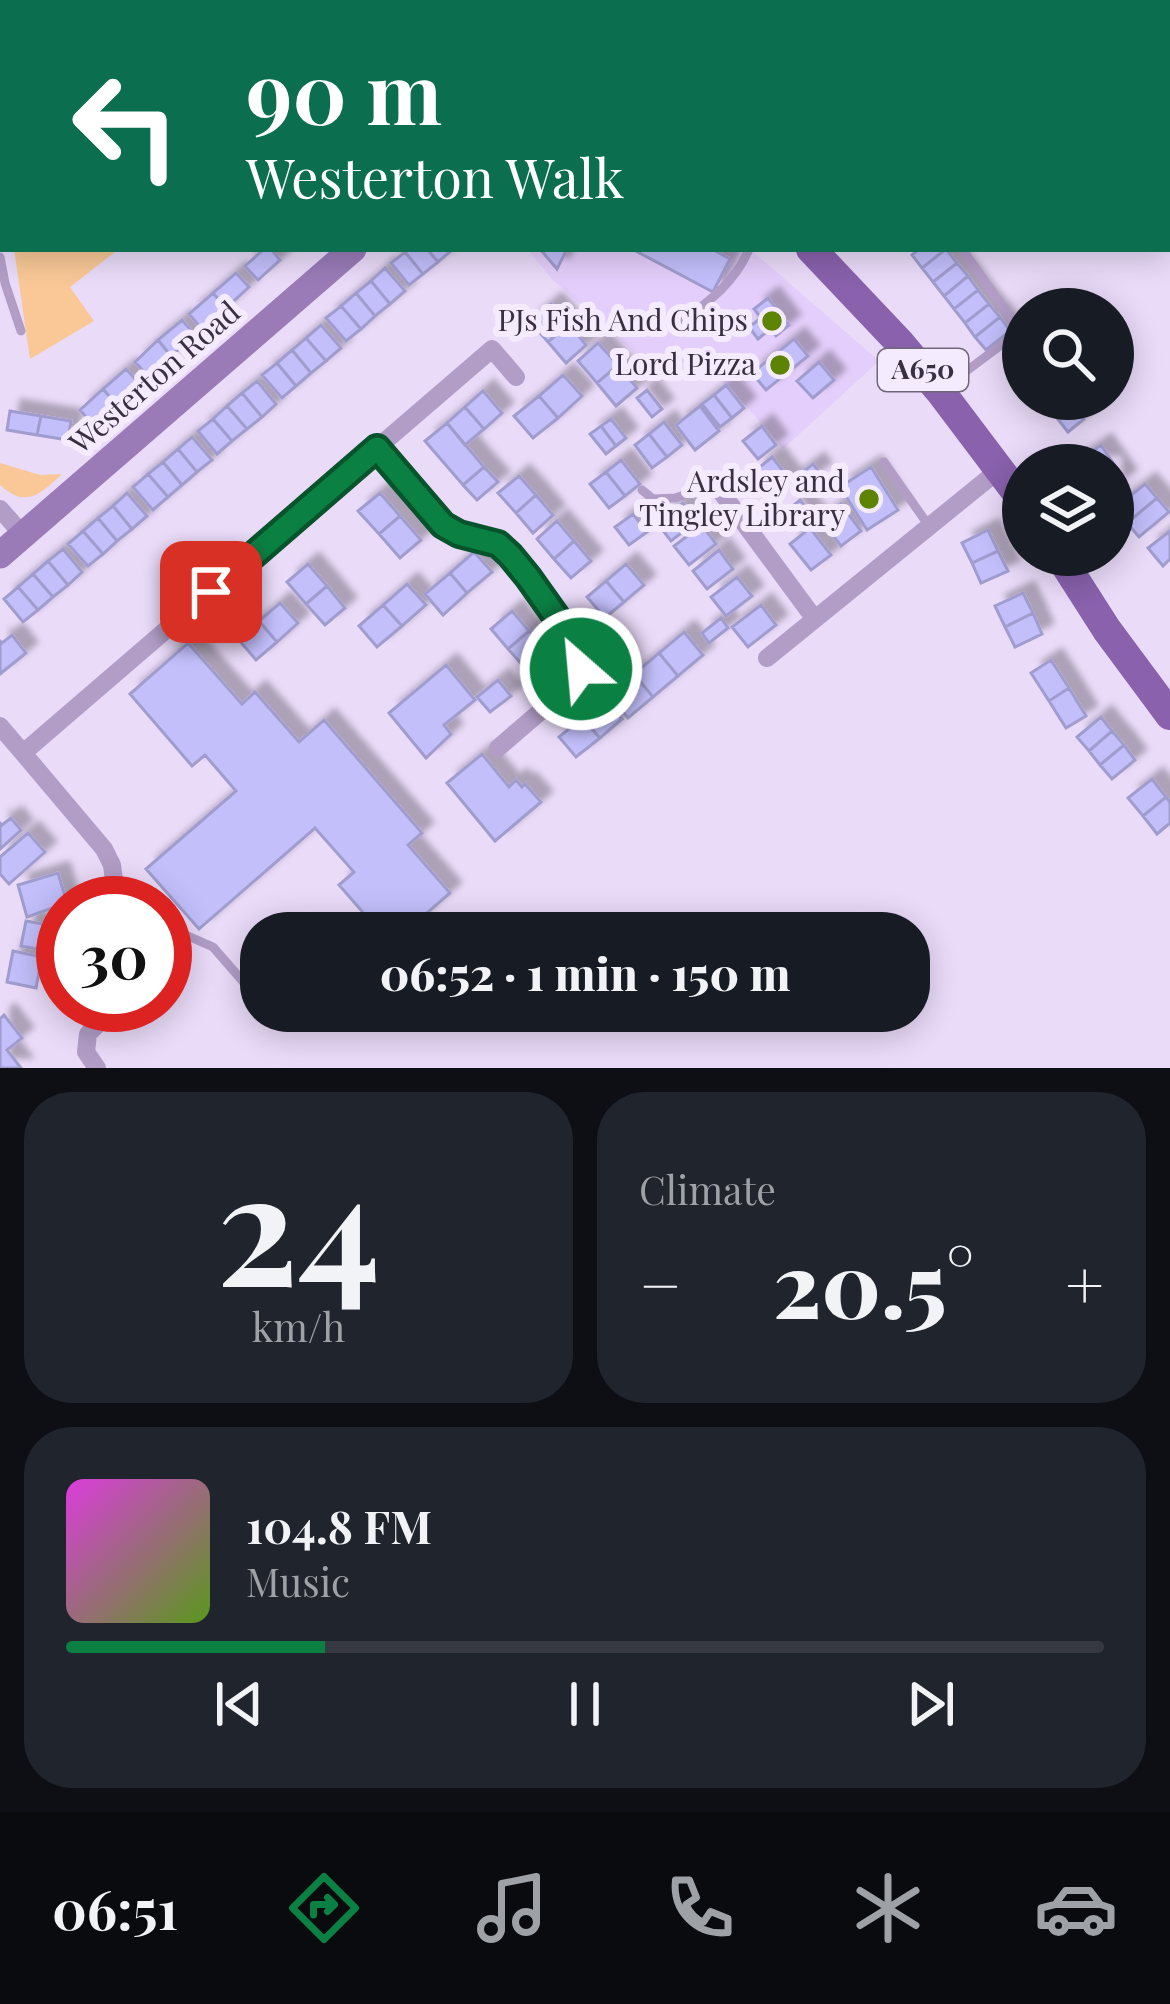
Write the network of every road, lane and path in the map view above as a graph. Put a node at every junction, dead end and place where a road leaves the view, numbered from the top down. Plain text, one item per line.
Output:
1 (350, 252) edge
2 (748, 252) edge
3 (814, 252) edge
4 (964, 252) edge
5 (0, 257) edge
6 (679, 323) dead end
7 (21, 331) dead end
8 (516, 377) dead end
9 (940, 391) junction
10 (377, 448) junction
11 (884, 462) dead end
12 (1000, 469) junction
13 (1002, 472) edge
14 (716, 485) joint
15 (642, 490) dead end
16 (0, 509) edge
17 (929, 526) junction
18 (23, 535) junction
19 (0, 555) edge
20 (1072, 576) edge
21 (814, 618) junction
22 (766, 658) dead end
23 (1170, 715) edge
24 (0, 726) edge
25 (498, 748) dead end
26 (23, 753) junction
27 (113, 876) edge
28 (192, 938) edge
29 (240, 977) edge
30 (90, 1032) edge
31 (97, 1068) edge

1 - 18 street, Westerton Road
2 - 6 lane
3 - 9 main road, A650
4 - 9 lane
5 - 7 lane
8 - 10 street
9 - 12 main road, A650
10 - 25 street
10 - 26 street
11 - 17 lane
12 - 13 main road, A650
12 - 17 street
14 - 15 lane
14 - 21 street
16 - 18 street
17 - 21 street
18 - 19 street, Westerton Road
20 - 23 main road
21 - 22 street
24 - 26 street
26 - 27 street
28 - 29 lane
30 - 31 street

